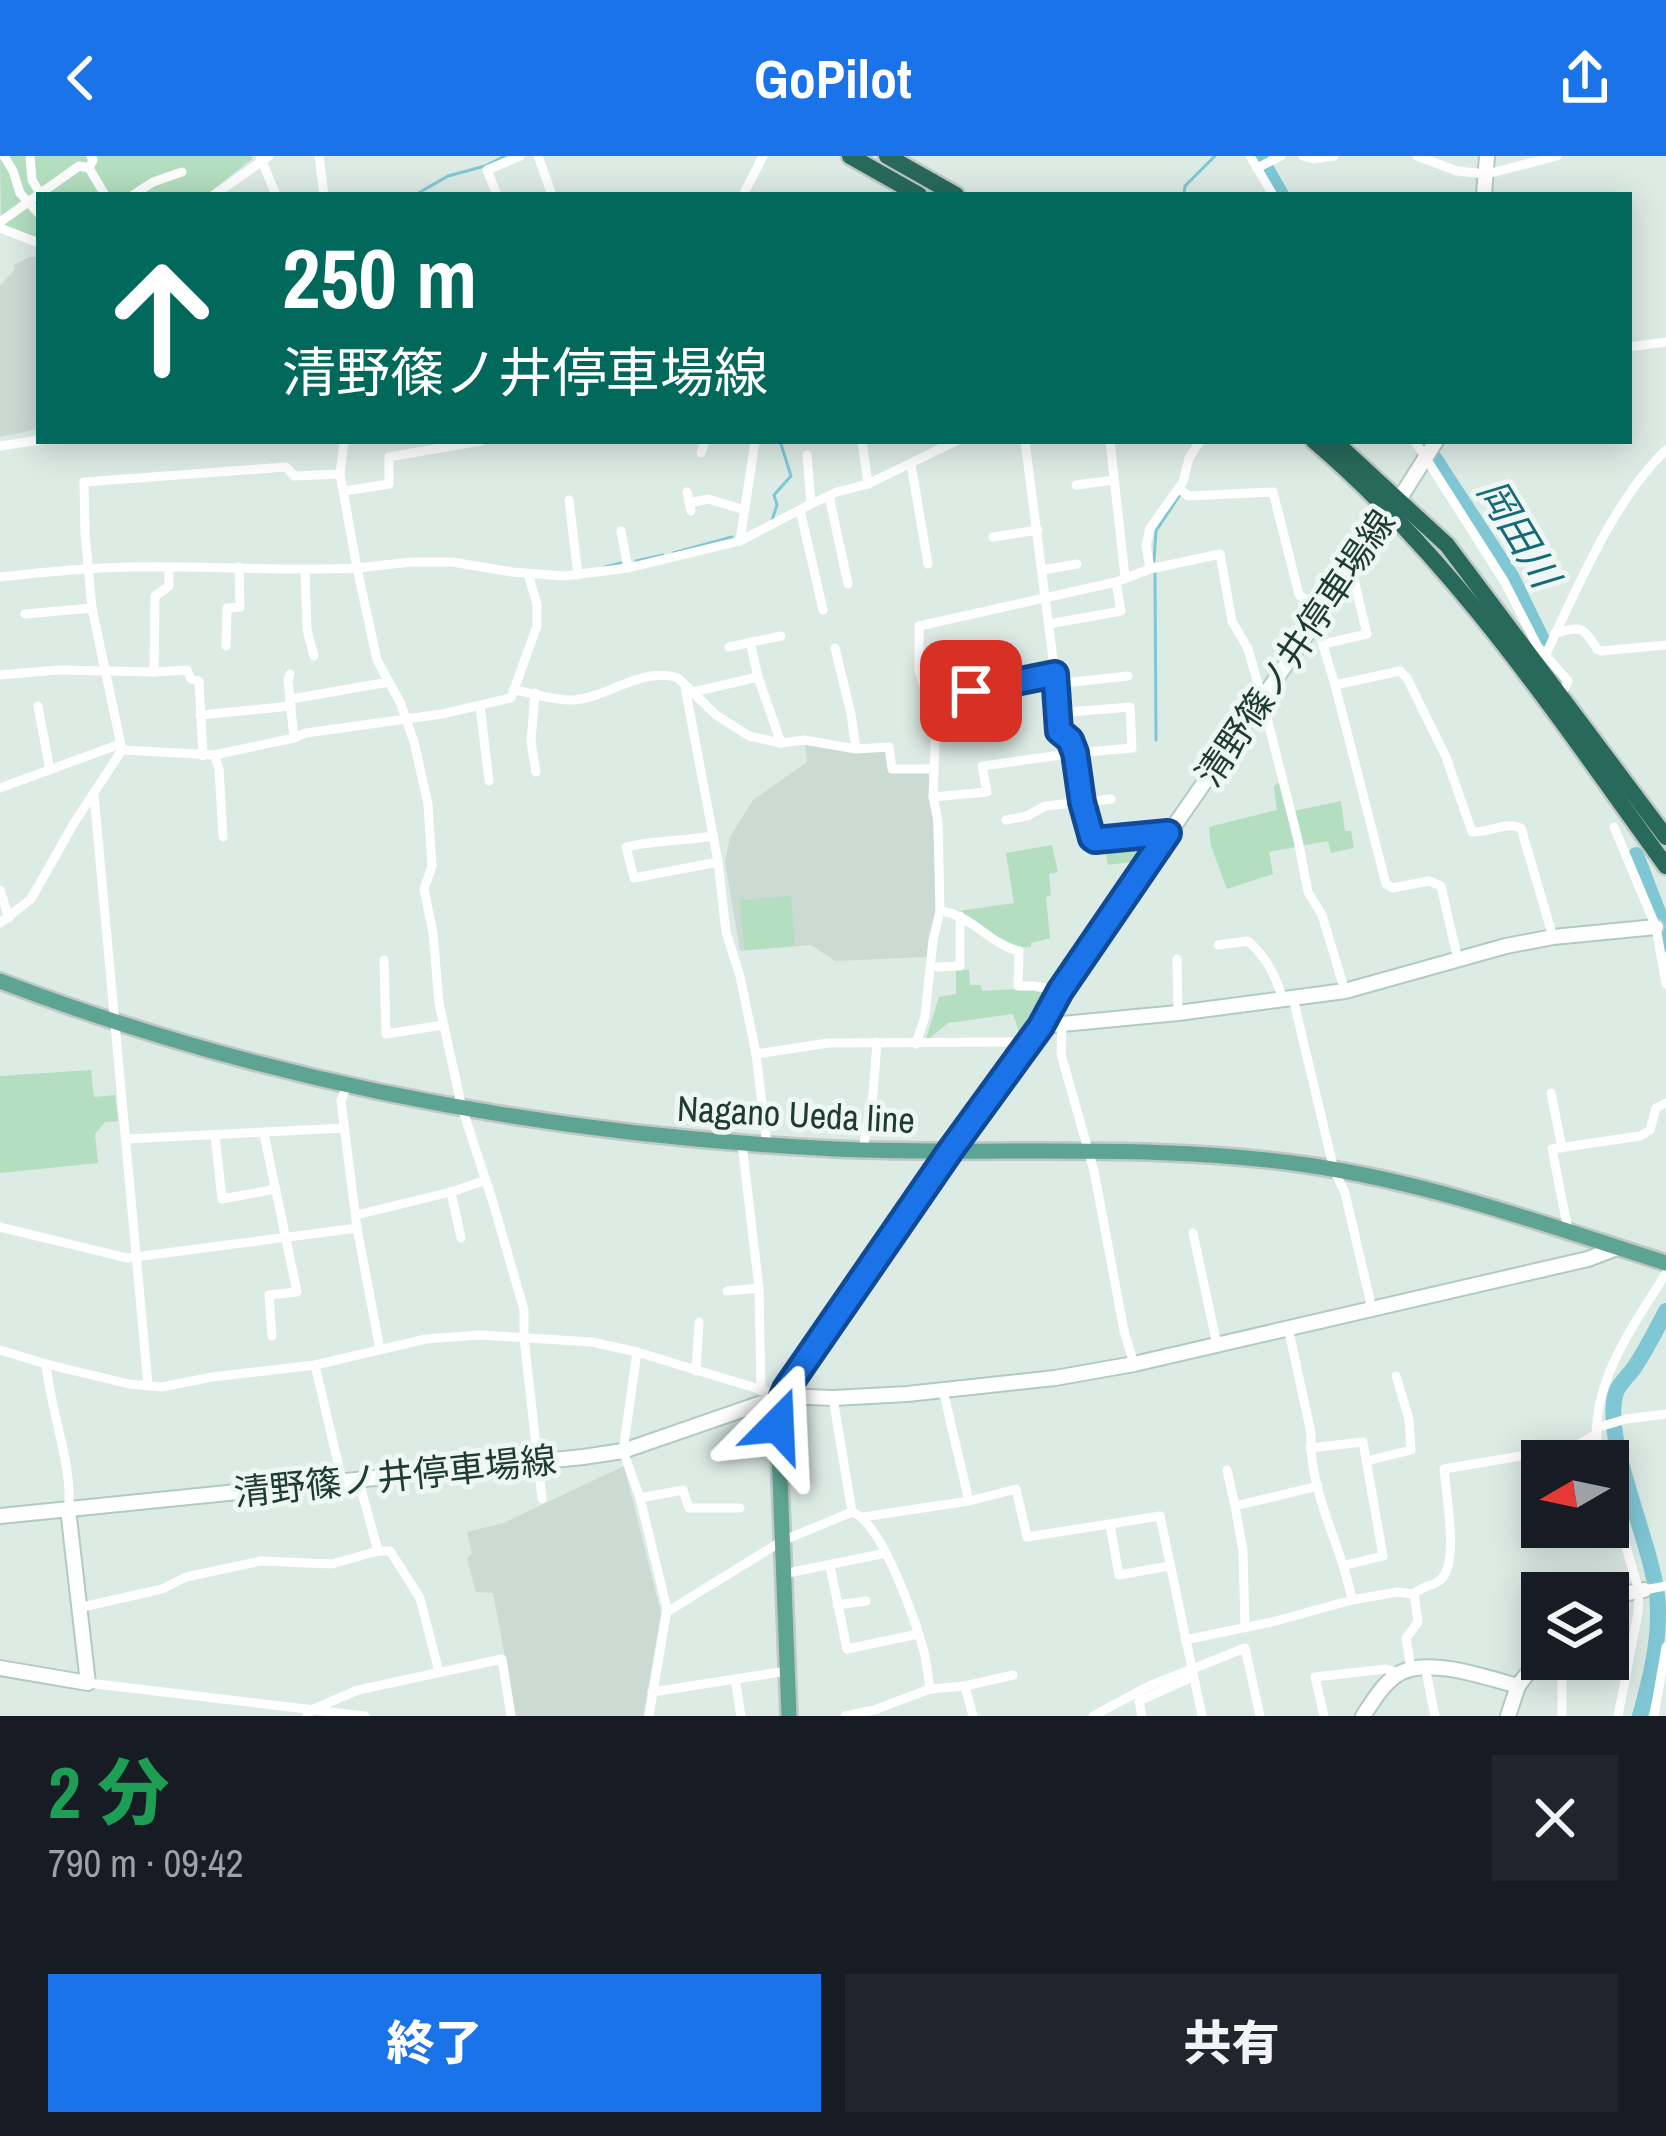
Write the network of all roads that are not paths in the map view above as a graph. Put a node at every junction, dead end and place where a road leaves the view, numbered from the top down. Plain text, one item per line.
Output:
1 (4, 156) edge
2 (30, 156) edge
3 (319, 156) edge
4 (520, 156) edge
5 (538, 156) edge
6 (763, 156) edge
7 (850, 156) edge
8 (887, 156) edge
9 (1250, 156) edge
10 (1281, 156) edge
11 (1303, 156) edge
12 (1334, 156) edge
13 (1417, 156) edge
14 (1487, 156) edge
15 (1557, 156) edge
16 (263, 157) edge
17 (84, 162) edge
18 (1262, 166) junction
19 (182, 172) dead end
20 (1487, 174) junction
21 (40, 192) edge
22 (44, 192) edge
23 (103, 192) edge
24 (138, 192) edge
25 (219, 192) edge
26 (275, 192) edge
27 (324, 192) edge
28 (495, 192) edge
29 (551, 192) edge
30 (745, 192) edge
31 (915, 192) edge
32 (951, 192) edge
33 (1272, 192) edge
34 (1484, 192) edge
35 (36, 197) edge
36 (27, 203) junction
37 (36, 211) edge
38 (0, 227) edge
39 (36, 242) edge
40 (1666, 342) edge
41 (1632, 347) edge
42 (36, 438) edge
43 (344, 444) edge
44 (705, 444) edge
45 (755, 444) edge
46 (862, 444) edge
47 (944, 444) edge
48 (1025, 444) edge
49 (1110, 444) edge
50 (1198, 444) edge
51 (1318, 444) edge
52 (1337, 444) edge
53 (1416, 444) edge
54 (1434, 444) edge
55 (0, 446) edge
56 (430, 446) edge
57 (1666, 450) edge
58 (701, 453) dead end
59 (807, 455) dead end
60 (1425, 458) junction
61 (911, 464) junction
62 (340, 474) junction
63 (1114, 480) junction
64 (868, 484) junction
65 (1076, 485) dead end
66 (1179, 488) junction
67 (344, 491) junction
68 (829, 496) junction
69 (569, 500) dead end
70 (689, 502) dead end
71 (1394, 506) junction
72 (806, 507) junction
73 (745, 510) junction
74 (1038, 530) junction
75 (621, 531) dead end
76 (993, 537) dead end
77 (740, 542) junction
78 (928, 564) dead end
79 (1077, 564) dead end
80 (169, 567) junction
81 (239, 567) junction
82 (1351, 567) junction
83 (357, 568) junction
84 (628, 568) junction
85 (89, 569) junction
86 (1150, 569) junction
87 (1042, 570) junction
88 (304, 571) junction
89 (528, 574) junction
90 (578, 574) junction
91 (0, 577) edge
92 (1121, 580) junction
93 (848, 584) dead end
94 (1046, 599) junction
95 (92, 608) junction
96 (824, 610) dead end
97 (25, 614) dead end
98 (1319, 615) junction
99 (1049, 624) junction
100 (1555, 633) junction
101 (781, 636) dead end
102 (750, 642) junction
103 (1323, 644) junction
104 (1666, 645) edge
105 (226, 646) dead end
106 (729, 647) dead end
107 (835, 647) dead end
108 (954, 653) dead end
109 (1546, 654) junction
110 (314, 656) dead end
111 (106, 669) junction
112 (154, 671) junction
113 (290, 674) dead end
114 (0, 675) edge
115 (1128, 676) dead end
116 (758, 677) junction
117 (1055, 679) junction
118 (389, 682) junction
119 (1335, 685) junction
120 (513, 690) junction
121 (689, 690) junction
122 (535, 693) junction
123 (1561, 696) junction
124 (1262, 698) junction
125 (291, 702) junction
126 (38, 706) dead end
127 (480, 706) junction
128 (1057, 713) junction
129 (200, 716) junction
130 (406, 720) junction
131 (294, 738) junction
132 (782, 743) junction
133 (121, 747) junction
134 (856, 749) junction
135 (1075, 753) junction
136 (209, 756) junction
137 (50, 770) junction
138 (933, 770) junction
139 (536, 772) dead end
140 (490, 781) dead end
141 (0, 788) edge
142 (94, 795) junction
143 (933, 796) junction
144 (1111, 799) dead end
145 (1082, 802) junction
146 (1006, 820) dead end
147 (1614, 827) dead end
148 (1168, 833) junction
149 (713, 836) junction
150 (223, 837) dead end
151 (1666, 837) edge
152 (718, 862) junction
153 (1666, 866) edge
154 (0, 890) edge
155 (940, 911) junction
156 (960, 915) junction
157 (4, 920) edge
158 (1662, 926) edge
159 (1553, 937) junction
160 (1218, 945) dead end
161 (1177, 958) dead end
162 (384, 960) dead end
163 (1458, 960) junction
164 (938, 967) dead end
165 (0, 981) edge
166 (1666, 984) edge
167 (1060, 991) junction
168 (1345, 991) junction
169 (1288, 999) junction
170 (1178, 1013) junction
171 (115, 1021) junction
172 (1062, 1024) junction
173 (443, 1025) junction
174 (1041, 1026) junction
175 (877, 1042) junction
176 (1028, 1042) junction
177 (916, 1044) junction
178 (756, 1054) junction
179 (347, 1085) junction
180 (1551, 1093) dead end
181 (1666, 1102) edge
182 (462, 1108) junction
183 (345, 1128) junction
184 (264, 1134) junction
185 (215, 1136) junction
186 (126, 1139) junction
187 (742, 1144) junction
188 (767, 1145) junction
189 (1562, 1148) junction
190 (862, 1150) junction
191 (950, 1151) junction
192 (1087, 1152) junction
193 (1334, 1170) junction
194 (486, 1180) junction
195 (276, 1189) junction
196 (451, 1192) junction
197 (356, 1215) junction
198 (0, 1227) edge
199 (357, 1228) junction
200 (1568, 1230) junction
201 (1192, 1233) dead end
202 (285, 1238) junction
203 (461, 1238) dead end
204 (1617, 1248) junction
205 (135, 1257) junction
206 (1666, 1263) edge
207 (1666, 1273) edge
208 (759, 1288) junction
209 (727, 1291) dead end
210 (1372, 1309) junction
211 (699, 1322) dead end
212 (1288, 1327) junction
213 (272, 1336) dead end
214 (524, 1338) junction
215 (1217, 1345) junction
216 (0, 1350) edge
217 (380, 1350) junction
218 (637, 1352) junction
219 (46, 1364) junction
220 (1133, 1364) junction
221 (315, 1365) junction
222 (696, 1371) junction
223 (1396, 1376) dead end
224 (148, 1385) junction
225 (761, 1390) junction
226 (943, 1390) junction
227 (782, 1396) junction
228 (833, 1398) junction
229 (1666, 1414) edge
230 (1596, 1431) junction
231 (1598, 1440) edge
232 (1310, 1448) junction
233 (623, 1451) junction
234 (537, 1461) junction
235 (1366, 1461) junction
236 (1227, 1470) dead end
237 (350, 1479) junction
238 (1318, 1486) junction
239 (640, 1498) junction
240 (542, 1499) dead end
241 (969, 1502) junction
242 (1235, 1506) junction
243 (740, 1508) dead end
244 (68, 1509) junction
245 (857, 1514) junction
246 (0, 1516) edge
247 (1110, 1525) junction
248 (782, 1541) junction
249 (1628, 1548) edge
250 (378, 1551) junction
251 (886, 1553) junction
252 (1346, 1565) junction
253 (830, 1566) junction
254 (1169, 1566) junction
255 (782, 1574) junction
256 (1666, 1586) edge
257 (1642, 1591) junction
258 (1629, 1593) edge
259 (1414, 1594) junction
260 (1352, 1600) junction
261 (866, 1601) dead end
262 (838, 1605) junction
263 (78, 1608) junction
264 (667, 1612) junction
265 (1245, 1627) junction
266 (918, 1634) junction
267 (1185, 1640) junction
268 (1666, 1647) edge
269 (1665, 1665) edge
270 (0, 1668) edge
271 (1412, 1670) junction
272 (787, 1671) junction
273 (439, 1672) junction
274 (1192, 1673) junction
275 (1013, 1675) dead end
276 (734, 1678) junction
277 (1522, 1680) edge
278 (1563, 1680) edge
279 (88, 1682) junction
280 (965, 1686) junction
281 (1518, 1686) junction
282 (930, 1689) junction
283 (652, 1692) junction
284 (1375, 1699) junction
285 (309, 1713) edge
286 (875, 1713) edge
287 (362, 1716) edge
288 (511, 1716) edge
289 (649, 1716) edge
290 (741, 1716) edge
291 (789, 1716) edge
292 (845, 1716) edge
293 (973, 1716) edge
294 (1093, 1716) edge
295 (1142, 1716) edge
296 (1202, 1716) edge
297 (1260, 1716) edge
298 (1324, 1716) edge
299 (1364, 1716) edge
300 (1378, 1716) edge
301 (1435, 1716) edge
302 (1508, 1716) edge
303 (1562, 1716) edge
304 (1618, 1716) edge
305 (1654, 1716) edge

1 - 36 street
2 - 21 street
3 - 27 street
4 - 28 street
5 - 29 street
6 - 30 street
7 - 31 highway
8 - 32 highway
9 - 18 street
10 - 18 street
11 - 12 street
13 - 20 street
14 - 20 street
15 - 20 street
16 - 25 street
16 - 26 street
17 - 22 street
17 - 23 street
18 - 33 street
19 - 24 street
20 - 34 street
35 - 36 street
36 - 37 street
36 - 38 street
38 - 39 street
40 - 41 street
42 - 55 street
43 - 62 street
44 - 58 street
45 - 73 street
46 - 64 street
47 - 61 street
48 - 74 street
49 - 63 street
50 - 66 street
51 - 71 highway
52 - 71 highway
53 - 60 street
54 - 60 street, 清野篠ノ井停車場線
56 - 67 street
57 - 100 street
59 - 72 street
60 - 71 street, 清野篠ノ井停車場線
60 - 109 street
61 - 64 street
61 - 78 street
62 - 67 street
62 - 85 street
63 - 65 street
63 - 92 street
64 - 68 street
66 - 86 street
66 - 98 street
67 - 83 street
68 - 72 street
68 - 93 street
69 - 90 street
70 - 73 street
71 - 82 street, 清野篠ノ井停車場線
71 - 123 highway
71 - 153 highway
72 - 77 street
72 - 96 street
73 - 77 street
74 - 76 street
74 - 87 street
75 - 84 street
77 - 84 street
79 - 87 street
80 - 81 street
80 - 85 street
80 - 112 street
81 - 88 street
81 - 105 street
82 - 98 street, 清野篠ノ井停車場線
82 - 103 street
83 - 88 street
83 - 89 street
83 - 118 street
84 - 90 street
85 - 91 street
85 - 95 street
86 - 92 street
86 - 124 street
87 - 94 street
88 - 110 street
89 - 90 street
89 - 120 street
92 - 94 street
92 - 99 street
94 - 99 street
94 - 138 street
95 - 97 street
95 - 111 street
98 - 103 street
98 - 124 street, 清野篠ノ井停車場線
99 - 117 street
100 - 104 street
100 - 109 street
101 - 102 street
102 - 106 street
102 - 116 street
103 - 119 street
107 - 134 street
108 - 117 street
109 - 123 street
111 - 112 street
111 - 114 street
111 - 133 street
112 - 129 street
113 - 125 street
115 - 117 street
116 - 121 street
116 - 132 street
117 - 128 street
118 - 125 street
118 - 130 street
119 - 159 street
119 - 163 street
120 - 122 street
120 - 127 street
121 - 122 street
121 - 132 street
121 - 149 street
122 - 139 street
123 - 151 highway
124 - 148 street, 清野篠ノ井停車場線
124 - 168 street
125 - 129 street
125 - 131 street
126 - 137 street
127 - 130 street
127 - 140 street
128 - 135 street
128 - 135 street
129 - 136 street
130 - 131 street
130 - 173 street
131 - 136 street
132 - 134 street
133 - 136 street
133 - 137 street
133 - 142 street
134 - 138 street
135 - 143 street
135 - 145 street
136 - 150 street
137 - 141 street
138 - 143 street
142 - 157 street
142 - 171 street
143 - 155 street
144 - 145 street
145 - 146 street
145 - 148 street
147 - 158 street
148 - 167 street, 清野篠ノ井停車場線
149 - 152 street
149 - 152 street
152 - 178 street
154 - 157 street
155 - 156 street
155 - 177 street
156 - 164 street
156 - 167 street
158 - 159 street
158 - 166 street
159 - 163 street
160 - 169 street
161 - 170 street
162 - 173 street
163 - 168 street
165 - 171 main road, Nagano Ueda line
167 - 174 street, 清野篠ノ井停車場線
168 - 169 street
169 - 170 street
169 - 193 street
170 - 172 street
171 - 179 main road, Nagano Ueda line
171 - 186 street
172 - 174 street
172 - 192 street
173 - 182 street
174 - 176 street, 清野篠ノ井停車場線
175 - 177 street
175 - 178 street
175 - 190 street
176 - 177 street
176 - 191 street, 清野篠ノ井停車場線
178 - 188 street
179 - 182 main road, Nagano Ueda line
179 - 183 street
180 - 189 street
181 - 189 street
182 - 187 main road, Nagano Ueda line
182 - 194 street
183 - 184 street
183 - 197 street
184 - 185 street
184 - 195 street
185 - 186 street
185 - 195 street
186 - 205 street
187 - 188 main road, Nagano Ueda line
187 - 208 street
188 - 190 main road, Nagano Ueda line
189 - 200 street
190 - 191 main road, Nagano Ueda line
191 - 192 main road, Nagano Ueda line
191 - 227 main road
192 - 193 main road, Nagano Ueda line
192 - 220 street
193 - 200 main road, Nagano Ueda line
193 - 210 street
194 - 196 street
194 - 214 street
195 - 202 street
196 - 197 street
196 - 203 street
197 - 199 street
198 - 205 street
199 - 202 street
199 - 217 street
200 - 204 main road, Nagano Ueda line
201 - 215 street
202 - 205 street
202 - 213 street
204 - 206 main road, Nagano Ueda line
204 - 210 street
205 - 224 street
207 - 230 street
208 - 209 street
208 - 225 street
210 - 212 street
211 - 222 street
212 - 215 street
212 - 232 street
214 - 217 street
214 - 218 street
214 - 234 street
215 - 220 street
216 - 219 street
217 - 221 street
218 - 222 street
218 - 233 street
219 - 224 street
219 - 244 street
220 - 226 street
221 - 224 street
221 - 237 street
222 - 225 street
223 - 235 street
225 - 227 street
226 - 228 street
226 - 241 street
227 - 228 street
227 - 233 street, 清野篠ノ井停車場線
227 - 248 main road
228 - 245 street
229 - 230 street
230 - 231 street
230 - 259 street
232 - 235 street
232 - 238 street
233 - 234 street, 清野篠ノ井停車場線
233 - 239 street
234 - 237 street, 清野篠ノ井停車場線
234 - 240 street
235 - 252 street
236 - 242 street
237 - 244 street, 清野篠ノ井停車場線
237 - 250 street
238 - 242 street
238 - 252 street
239 - 243 street
239 - 264 street
241 - 245 street
241 - 247 street
242 - 265 street
244 - 246 street, 清野篠ノ井停車場線
244 - 263 street
245 - 248 street
245 - 251 street
247 - 254 street
247 - 254 street
248 - 255 main road
248 - 264 street
249 - 257 street
250 - 263 street
250 - 273 street
251 - 253 street
251 - 266 street
252 - 260 street
253 - 255 street
253 - 262 street
254 - 267 street
255 - 272 main road
256 - 257 street
257 - 258 street
257 - 304 street
259 - 260 street
259 - 271 street
260 - 265 street
261 - 262 street
262 - 266 street
263 - 279 street
264 - 283 street
265 - 267 street
266 - 282 street
267 - 274 street
268 - 269 street
269 - 305 street
270 - 279 street
271 - 281 street
271 - 284 street
271 - 298 street
271 - 301 street
272 - 276 street
272 - 291 main road
273 - 285 street
273 - 288 street
274 - 294 street
274 - 295 street
274 - 296 street
274 - 297 street
275 - 280 street
276 - 283 street
276 - 290 street
277 - 281 street
278 - 303 street
279 - 285 street
280 - 282 street
280 - 293 street
281 - 302 street
282 - 286 street
283 - 289 street
284 - 299 street
284 - 300 street
285 - 287 street
286 - 292 street

